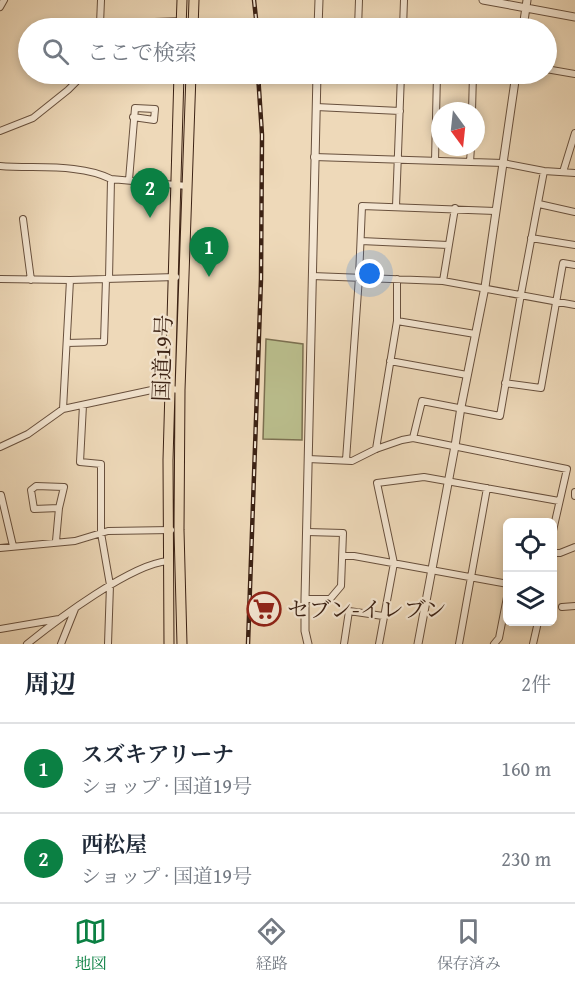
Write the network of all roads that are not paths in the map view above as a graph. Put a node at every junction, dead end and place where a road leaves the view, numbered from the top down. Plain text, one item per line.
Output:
1 (4, 0) edge
2 (101, 0) edge
3 (182, 0) edge
4 (194, 0) edge
5 (319, 0) edge
6 (359, 0) edge
7 (404, 0) edge
8 (483, 0) edge
9 (526, 4) edge
10 (0, 7) edge
11 (575, 17) edge
12 (100, 18) edge
13 (182, 18) edge
14 (193, 18) edge
15 (318, 18) edge
16 (358, 18) edge
17 (403, 18) edge
18 (557, 71) edge
19 (575, 74) edge
20 (74, 84) edge
21 (179, 84) edge
22 (191, 84) edge
23 (317, 84) edge
24 (401, 84) edge
25 (437, 84) edge
26 (473, 84) edge
27 (515, 84) edge
28 (472, 102) edge
29 (316, 107) junction
30 (400, 111) junction
31 (134, 117) dead end
32 (0, 131) edge
33 (575, 133) edge
34 (470, 156) edge
35 (314, 157) junction
36 (399, 160) junction
37 (435, 160) junction
38 (470, 162) junction
39 (503, 163) junction
40 (0, 165) edge
41 (544, 171) junction
42 (563, 172) junction
43 (575, 173) edge
44 (111, 179) junction
45 (129, 180) junction
46 (176, 185) junction
47 (187, 186) junction
48 (539, 204) junction
49 (396, 206) junction
50 (454, 208) junction
51 (495, 211) junction
52 (575, 212) edge
53 (23, 219) dead end
54 (531, 238) junction
55 (361, 242) junction
56 (448, 245) junction
57 (575, 245) edge
58 (575, 265) edge
59 (312, 276) junction
60 (173, 277) junction
61 (184, 277) junction
62 (359, 277) junction
63 (0, 279) edge
64 (108, 279) junction
65 (397, 279) junction
66 (31, 280) junction
67 (70, 280) junction
68 (443, 281) junction
69 (485, 287) junction
70 (520, 294) junction
71 (556, 301) junction
72 (575, 304) edge
73 (397, 321) junction
74 (476, 334) junction
75 (67, 343) junction
76 (390, 362) junction
77 (467, 375) junction
78 (506, 383) junction
79 (169, 389) junction
80 (180, 390) junction
81 (83, 405) junction
82 (460, 407) junction
83 (63, 409) junction
84 (413, 438) junction
85 (0, 447) edge
86 (455, 447) junction
87 (376, 449) junction
88 (308, 459) junction
89 (346, 460) junction
90 (447, 482) junction
91 (487, 488) junction
92 (1, 495) edge
93 (559, 501) junction
94 (59, 508) junction
95 (556, 518) edge
96 (167, 530) junction
97 (178, 530) junction
98 (101, 532) junction
99 (307, 532) junction
100 (56, 541) junction
101 (14, 546) junction
102 (575, 547) edge
103 (0, 548) edge
104 (557, 553) edge
105 (343, 556) junction
106 (168, 561) junction
107 (394, 563) junction
108 (432, 571) junction
109 (471, 578) junction
110 (503, 583) edge
111 (110, 585) junction
112 (305, 599) junction
113 (575, 606) edge
114 (562, 607) dead end
115 (75, 609) junction
116 (503, 615) edge
117 (383, 616) junction
118 (60, 619) junction
119 (537, 626) edge
120 (0, 629) edge
121 (27, 644) edge
122 (61, 644) edge
123 (108, 644) edge
124 (169, 644) edge
125 (182, 644) edge
126 (308, 644) edge
127 (344, 644) edge
128 (379, 644) edge
129 (418, 644) edge
130 (459, 644) edge
131 (494, 644) edge
132 (534, 644) edge

1 - 10 street
2 - 12 street
3 - 13 highway
4 - 14 highway
5 - 15 street
6 - 16 street
7 - 17 street
8 - 9 street
9 - 11 street
18 - 19 street
20 - 32 street
21 - 46 highway, 国道19号
22 - 47 highway, 国道19号
23 - 29 street
24 - 30 street
25 - 37 street
26 - 28 street
27 - 39 street
29 - 30 street
29 - 35 street
30 - 36 street
31 - 45 street
33 - 42 street
34 - 38 street
35 - 36 street
35 - 59 street
36 - 37 street
36 - 49 street
37 - 38 street
38 - 39 street
39 - 41 street
39 - 51 street
40 - 44 street
41 - 42 street
41 - 48 street
42 - 43 street
44 - 45 street
44 - 64 street
45 - 46 street
46 - 47 street
46 - 60 highway, 国道19号
47 - 61 highway, 国道19号
48 - 52 street
48 - 54 street
49 - 50 street
49 - 55 street
50 - 51 street
50 - 56 street
51 - 69 street
53 - 66 street
54 - 57 street
54 - 70 street
55 - 56 street
55 - 62 street
56 - 68 street
58 - 71 street
59 - 62 street
59 - 88 street
60 - 61 street
60 - 64 street
60 - 79 highway, 国道19号
61 - 80 highway, 国道19号
62 - 65 street
62 - 89 street
63 - 66 street
64 - 67 street
64 - 75 street
65 - 68 street
65 - 73 street
66 - 67 street
67 - 75 street
68 - 69 street
69 - 70 street
69 - 74 street
70 - 71 street
70 - 78 street
71 - 72 street
71 - 78 street
73 - 74 street
73 - 76 street
74 - 77 street
75 - 83 street
76 - 77 street
76 - 87 street
77 - 82 street
78 - 82 street
79 - 80 street
79 - 81 street
79 - 96 highway, 国道19号
80 - 97 highway, 国道19号
81 - 83 street
81 - 98 street
82 - 84 street
82 - 86 street
83 - 85 street
84 - 86 street
84 - 87 street
86 - 90 street
86 - 93 street
87 - 89 street
88 - 89 street
88 - 99 street
90 - 91 street
90 - 107 street
90 - 108 street
91 - 93 street
91 - 109 street
92 - 101 street
93 - 95 street
94 - 94 street
94 - 100 street
96 - 97 street
96 - 98 street
96 - 106 highway, 国道19号
97 - 125 highway, 国道19号
98 - 100 street
98 - 111 street
99 - 105 street
99 - 112 street
100 - 101 street
101 - 103 street
102 - 104 street
105 - 107 street
105 - 112 street
106 - 111 street
106 - 124 highway, 国道19号
107 - 108 street
107 - 117 street
108 - 109 street
108 - 129 street
109 - 110 street
109 - 130 street
111 - 115 street
111 - 123 street
112 - 126 street
113 - 114 street
115 - 118 street
115 - 122 street
116 - 131 street
117 - 127 street
117 - 128 street
118 - 120 street
118 - 121 street
119 - 132 street

